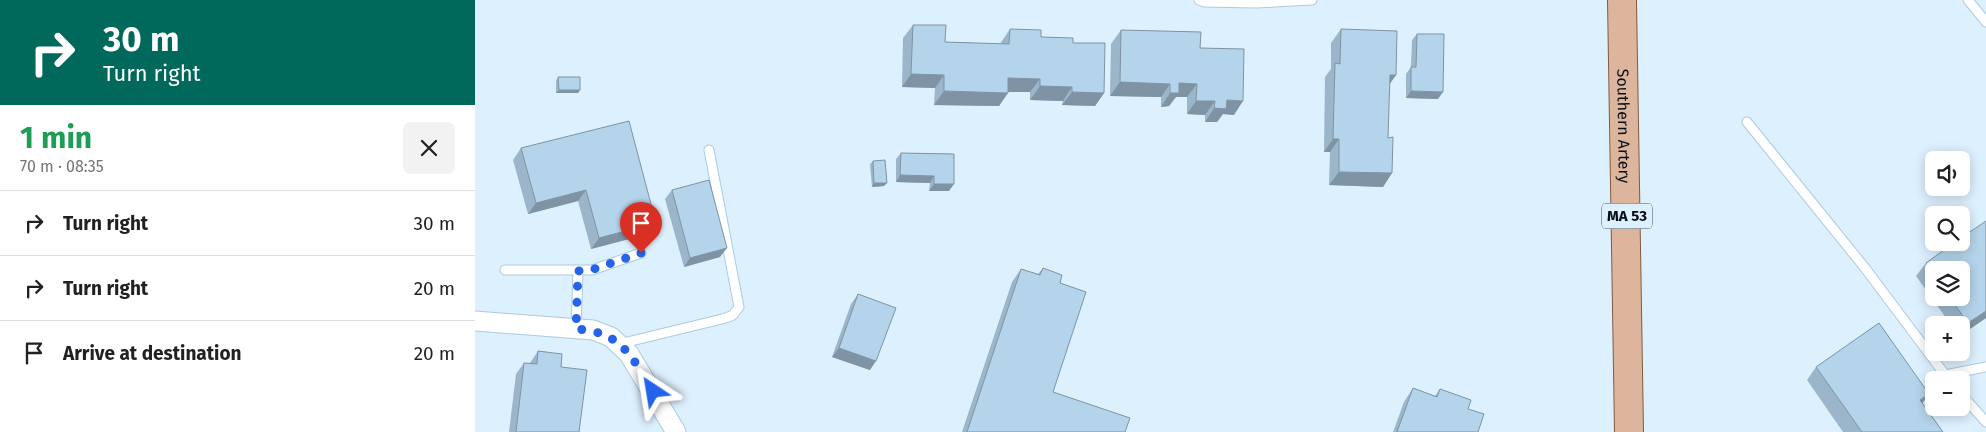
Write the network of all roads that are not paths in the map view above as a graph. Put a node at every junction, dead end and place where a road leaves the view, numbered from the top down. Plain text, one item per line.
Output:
1 (1199, 0) edge
2 (1311, 0) edge
3 (1622, 0) edge
4 (1968, 0) edge
5 (1986, 22) edge
6 (1747, 122) dead end
7 (709, 150) dead end
8 (641, 253) dead end
9 (505, 270) dead end
10 (578, 271) junction
11 (475, 322) edge
12 (576, 329) junction
13 (619, 344) junction
14 (1986, 367) edge
15 (1942, 371) edge
16 (1970, 371) edge
17 (1970, 404) edge
18 (1986, 422) edge
19 (677, 432) edge
20 (1629, 432) edge

1 - 2 lane
3 - 20 main road, Southern Artery / MA 53
4 - 5 lane
6 - 15 lane
7 - 13 lane
8 - 10 lane
9 - 10 lane
10 - 12 lane
11 - 12 street
12 - 13 street
13 - 19 street
14 - 16 lane
17 - 18 lane

